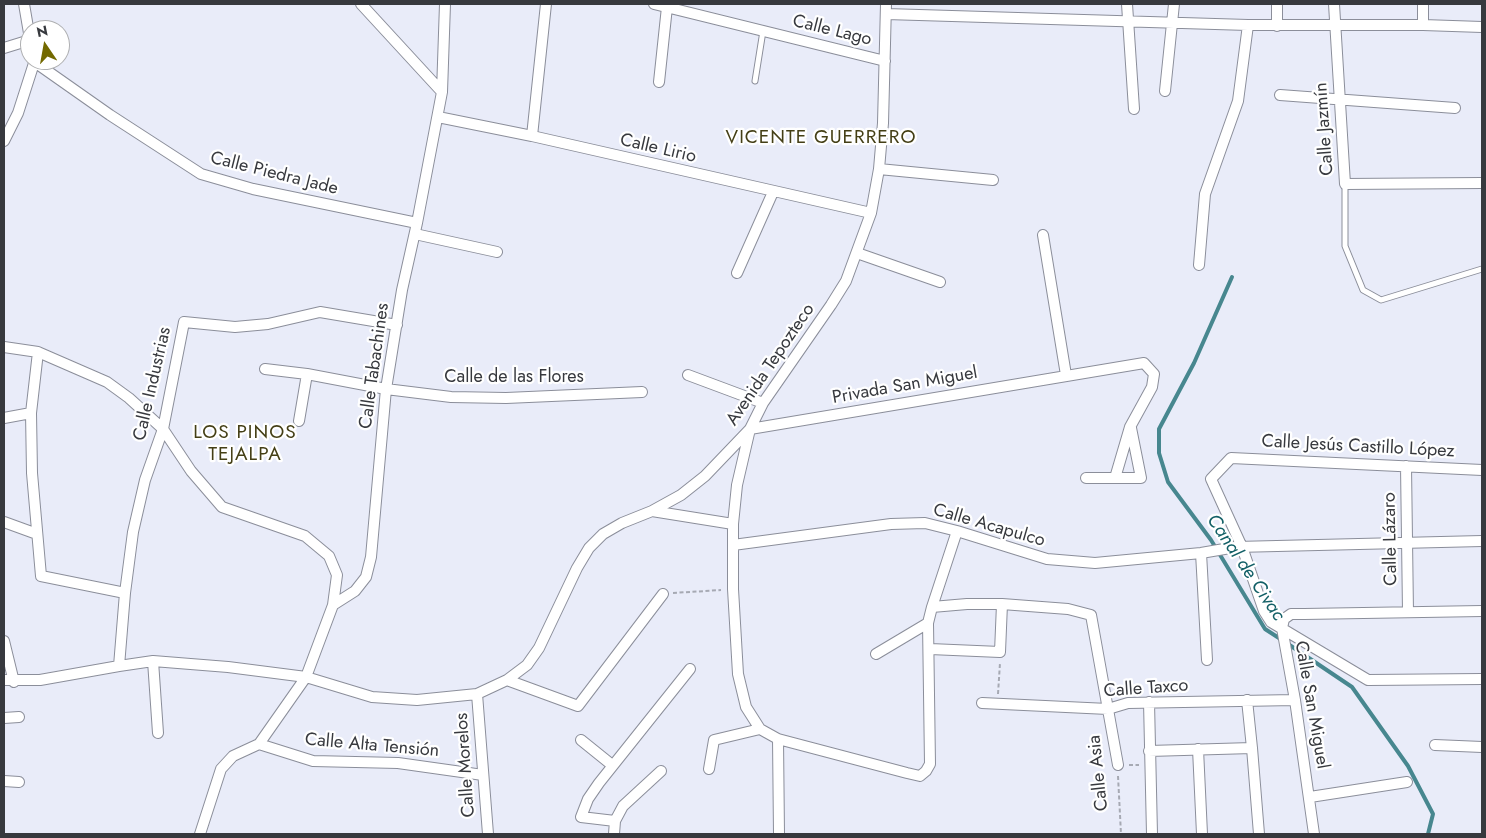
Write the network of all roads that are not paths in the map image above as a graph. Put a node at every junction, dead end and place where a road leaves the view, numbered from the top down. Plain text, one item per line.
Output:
1 (24, 4) edge
2 (361, 4) edge
3 (446, 4) edge
4 (546, 4) edge
5 (654, 4) edge
6 (882, 4) edge
7 (1127, 4) edge
8 (1174, 4) edge
9 (1277, 4) edge
10 (1334, 4) edge
11 (1423, 4) edge
12 (667, 7) junction
13 (886, 9) edge
14 (27, 20) edge
15 (1129, 22) junction
16 (1172, 23) junction
17 (1248, 25) junction
18 (1423, 25) junction
19 (1279, 26) junction
20 (1335, 26) junction
21 (1482, 27) edge
22 (763, 31) junction
23 (20, 43) edge
24 (4, 48) edge
25 (885, 61) junction
26 (32, 70) edge
27 (48, 70) edge
28 (755, 81) dead end
29 (659, 82) dead end
30 (1165, 91) dead end
31 (442, 92) junction
32 (1280, 95) dead end
33 (1339, 100) junction
34 (1454, 108) dead end
35 (1134, 109) dead end
36 (438, 118) junction
37 (532, 136) junction
38 (4, 141) edge
39 (879, 169) junction
40 (993, 180) dead end
41 (1482, 183) edge
42 (1345, 184) junction
43 (772, 192) junction
44 (871, 213) junction
45 (417, 223) junction
46 (415, 234) junction
47 (1043, 235) dead end
48 (498, 252) dead end
49 (857, 253) junction
50 (1198, 265) dead end
51 (1482, 269) edge
52 (737, 273) dead end
53 (940, 282) dead end
54 (397, 325) junction
55 (4, 347) edge
56 (38, 352) junction
57 (265, 369) dead end
58 (307, 374) junction
59 (688, 375) dead end
60 (1066, 375) junction
61 (386, 389) junction
62 (642, 392) dead end
63 (763, 403) junction
64 (31, 413) junction
65 (4, 418) edge
66 (299, 421) dead end
67 (1130, 427) junction
68 (163, 429) junction
69 (750, 429) junction
70 (1231, 458) joint
71 (1406, 466) junction
72 (1482, 470) edge
73 (1086, 478) dead end
74 (1115, 478) junction
75 (652, 511) junction
76 (4, 522) edge
77 (733, 524) junction
78 (957, 531) junction
79 (36, 534) junction
80 (1482, 541) edge
81 (1407, 543) junction
82 (733, 545) junction
83 (1239, 547) junction
84 (1206, 552) junction
85 (125, 593) junction
86 (663, 594) road end
87 (1002, 604) junction
88 (333, 605) junction
89 (932, 607) junction
90 (1482, 611) edge
91 (1408, 612) junction
92 (928, 623) junction
93 (1282, 632) junction
94 (4, 641) edge
95 (930, 649) junction
96 (876, 654) dead end
97 (1207, 660) dead end
98 (153, 661) junction
99 (119, 666) junction
100 (690, 669) dead end
101 (306, 677) junction
102 (1482, 679) edge
103 (507, 680) junction
104 (9, 681) edge
105 (477, 694) junction
106 (1247, 700) junction
107 (1295, 700) junction
108 (1149, 702) junction
109 (982, 703) dead end
110 (1108, 709) junction
111 (19, 717) dead end
112 (4, 718) edge
113 (760, 729) junction
114 (158, 733) dead end
115 (581, 740) dead end
116 (778, 740) junction
117 (259, 744) junction
118 (1435, 744) dead end
119 (1482, 747) edge
120 (1252, 748) junction
121 (1198, 749) junction
122 (1149, 751) junction
123 (612, 765) junction
124 (1118, 765) road end
125 (709, 769) dead end
126 (661, 771) dead end
127 (483, 775) junction
128 (4, 781) edge
129 (18, 782) dead end
130 (1407, 782) dead end
131 (1310, 797) junction
132 (615, 821) junction
133 (200, 834) edge
134 (488, 834) edge
135 (614, 834) edge
136 (779, 834) edge
137 (1152, 834) edge
138 (1202, 834) edge
139 (1259, 834) edge
140 (1314, 834) edge

1 - 14 street
2 - 31 street
3 - 31 street, Calle Tabachines
4 - 37 street
5 - 12 street, Calle Lago
6 - 13 street
7 - 15 street
8 - 16 street
9 - 19 street
10 - 20 street, Calle Jazmín
11 - 18 street
12 - 22 street, Calle Lago
12 - 29 street
13 - 15 street
13 - 25 street, Avenida Tepozteco
15 - 16 street
15 - 35 street
16 - 17 street
16 - 30 street
17 - 19 street
17 - 50 street
18 - 20 street
18 - 21 street
19 - 20 street
20 - 33 street, Calle Jazmín
22 - 25 street, Calle Lago
22 - 28 lane
23 - 24 street
25 - 39 street, Avenida Tepozteco
26 - 38 street
27 - 45 street, Calle Piedra Jade
31 - 36 street, Calle Tabachines
32 - 33 street
33 - 34 street
33 - 42 street, Calle Jazmín
36 - 37 street, Calle Lirio
36 - 45 street, Calle Tabachines
37 - 43 street, Calle Lirio
39 - 40 street
39 - 44 street, Avenida Tepozteco
41 - 42 street, Calle Jazmín
42 - 51 lane
43 - 44 street, Calle Lirio
43 - 52 street
44 - 49 street, Avenida Tepozteco
45 - 46 street, Calle Tabachines
46 - 48 street
46 - 54 street, Calle Tabachines
47 - 60 street
49 - 53 street
49 - 63 street, Avenida Tepozteco
54 - 61 street, Calle Tabachines
54 - 68 street, Calle Industrias
55 - 56 street
56 - 64 street
56 - 68 street
57 - 58 street, Calle de las Flores
58 - 61 street, Calle de las Flores
58 - 66 street
59 - 63 street
60 - 67 street, Privada San Miguel
60 - 69 street, Privada San Miguel
61 - 62 street, Calle de las Flores
61 - 88 street, Calle Tabachines
63 - 69 street, Avenida Tepozteco
64 - 65 street
64 - 79 street
67 - 74 street
67 - 74 street
68 - 85 street, Calle Industrias
68 - 88 street
69 - 75 street, Avenida Tepozteco
69 - 77 street
70 - 71 street, Calle Jesús Castillo López
70 - 83 street, Calle San Miguel
71 - 72 street, Calle Jesús Castillo López
71 - 81 street, Calle Lázaro
73 - 74 street
75 - 77 street
75 - 103 street, Avenida Tepozteco
76 - 79 street
77 - 82 street
78 - 82 street, Calle Acapulco
78 - 84 street, Calle Acapulco
78 - 89 street
79 - 85 street
80 - 81 street, Calle Acapulco
81 - 83 street, Calle Acapulco
81 - 91 street, Calle Lázaro
82 - 113 street
83 - 84 street, Calle Acapulco
83 - 93 street, Calle San Miguel
84 - 97 street
85 - 99 street, Calle Industrias
86 - 103 street
87 - 89 street
87 - 95 street
87 - 110 street, Calle Asia
88 - 101 street
89 - 92 street
90 - 91 street
91 - 93 street
92 - 95 street
92 - 96 street
93 - 102 street
93 - 107 street, Calle San Miguel
94 - 104 street
95 - 116 street
98 - 99 street, Avenida Tepozteco
98 - 101 street, Avenida Tepozteco
98 - 114 street
99 - 104 street, Avenida Tepozteco
100 - 123 street
101 - 105 street, Avenida Tepozteco
101 - 117 street
103 - 105 street, Avenida Tepozteco
105 - 127 street, Calle Morelos
106 - 107 street, Calle Taxco
106 - 108 street, Calle Taxco
106 - 120 street
107 - 131 street, Calle San Miguel
108 - 110 street, Calle Taxco
108 - 122 street
109 - 110 street, Calle Taxco
110 - 124 street, Calle Asia
111 - 112 street
113 - 116 street
113 - 125 street
115 - 123 street
116 - 136 street
117 - 127 street, Calle Alta Tensión
117 - 133 street
118 - 119 street
120 - 121 street
120 - 139 street
121 - 122 street
121 - 138 street
122 - 137 street
123 - 132 street
126 - 132 street
127 - 134 street, Calle Morelos
128 - 129 street
130 - 131 street
131 - 140 street, Calle San Miguel
132 - 135 street

